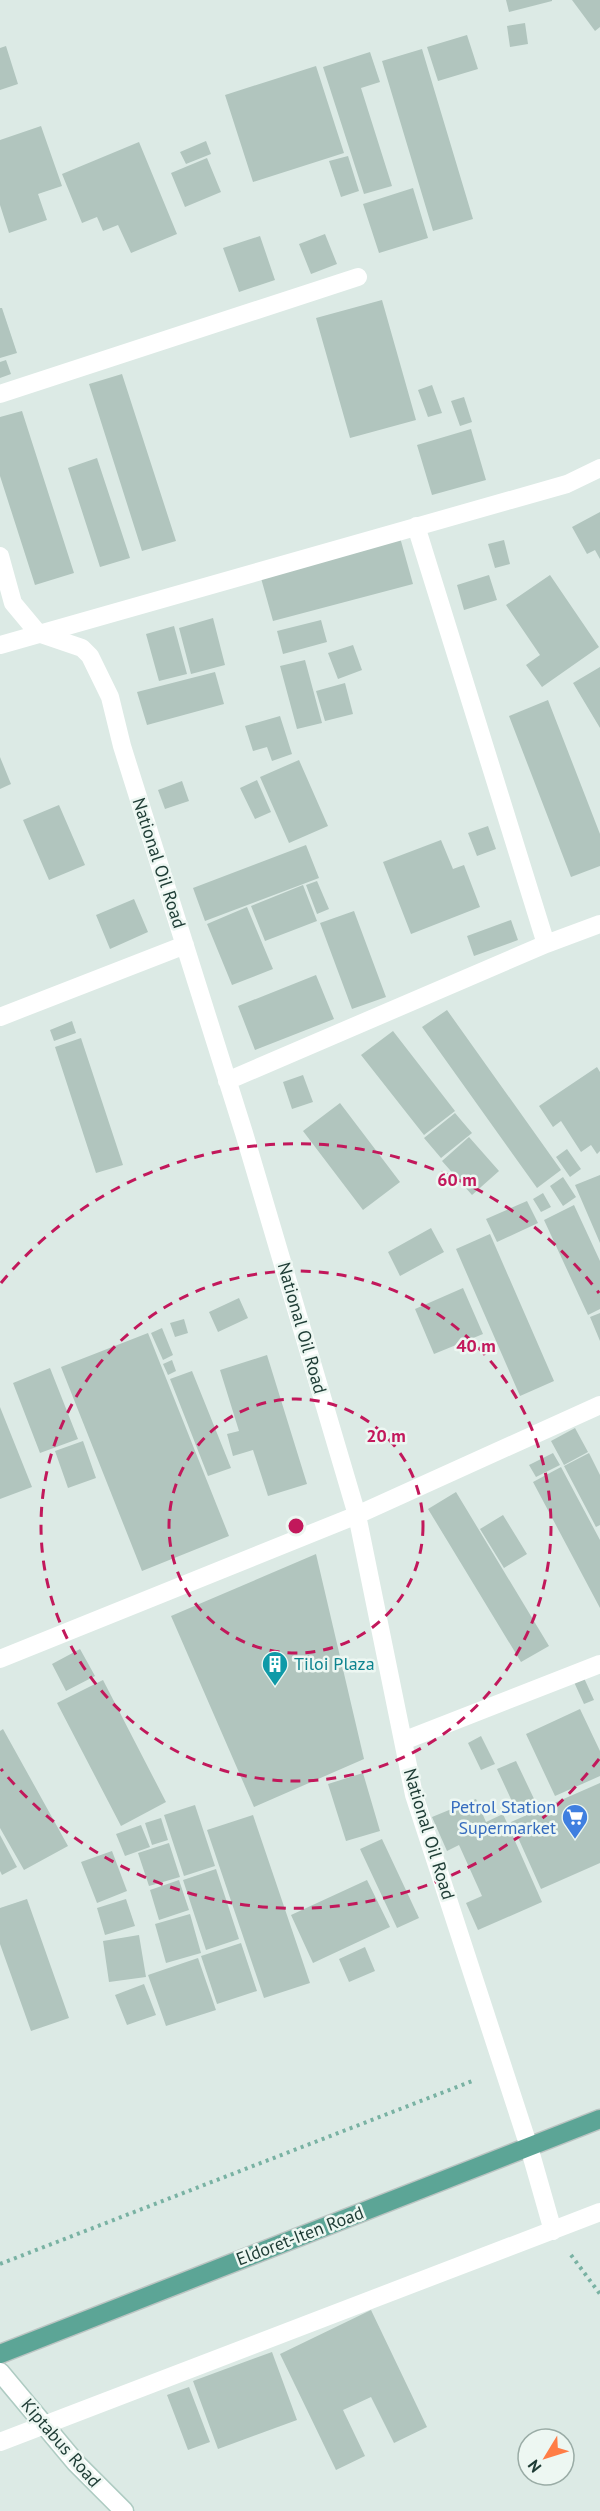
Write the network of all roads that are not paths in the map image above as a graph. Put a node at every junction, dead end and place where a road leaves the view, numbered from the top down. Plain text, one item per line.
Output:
1 (358, 277) dead end
2 (0, 394) edge
3 (600, 468) edge
4 (416, 526) junction
5 (0, 556) edge
6 (38, 633) junction
7 (0, 645) edge
8 (600, 924) edge
9 (546, 944) junction
10 (185, 945) junction
11 (0, 1017) edge
12 (228, 1082) junction
13 (600, 1405) edge
14 (357, 1515) junction
15 (0, 1659) edge
16 (600, 1664) edge
17 (403, 1741) junction
18 (600, 2119) edge
19 (529, 2147) junction
20 (600, 2212) edge
21 (553, 2231) junction
22 (0, 2354) edge
23 (0, 2372) edge
24 (45, 2426) junction
25 (0, 2442) edge
26 (124, 2511) edge

1 - 2 street
3 - 4 street
4 - 6 street
4 - 9 street
5 - 6 street
6 - 7 street
6 - 10 street, National Oil Road
8 - 9 street
9 - 12 street
10 - 11 street
10 - 12 street, National Oil Road
12 - 14 street, National Oil Road
13 - 14 street
14 - 15 street
14 - 17 street, National Oil Road
16 - 17 street
17 - 19 street, National Oil Road
18 - 19 main road, Eldoret-Iten Road
19 - 21 street, National Oil Road
19 - 22 main road, Eldoret-Iten Road
20 - 21 street
21 - 24 street
23 - 24 street, Kiptabus Road
24 - 25 street
24 - 26 street, Kiptabus Road

